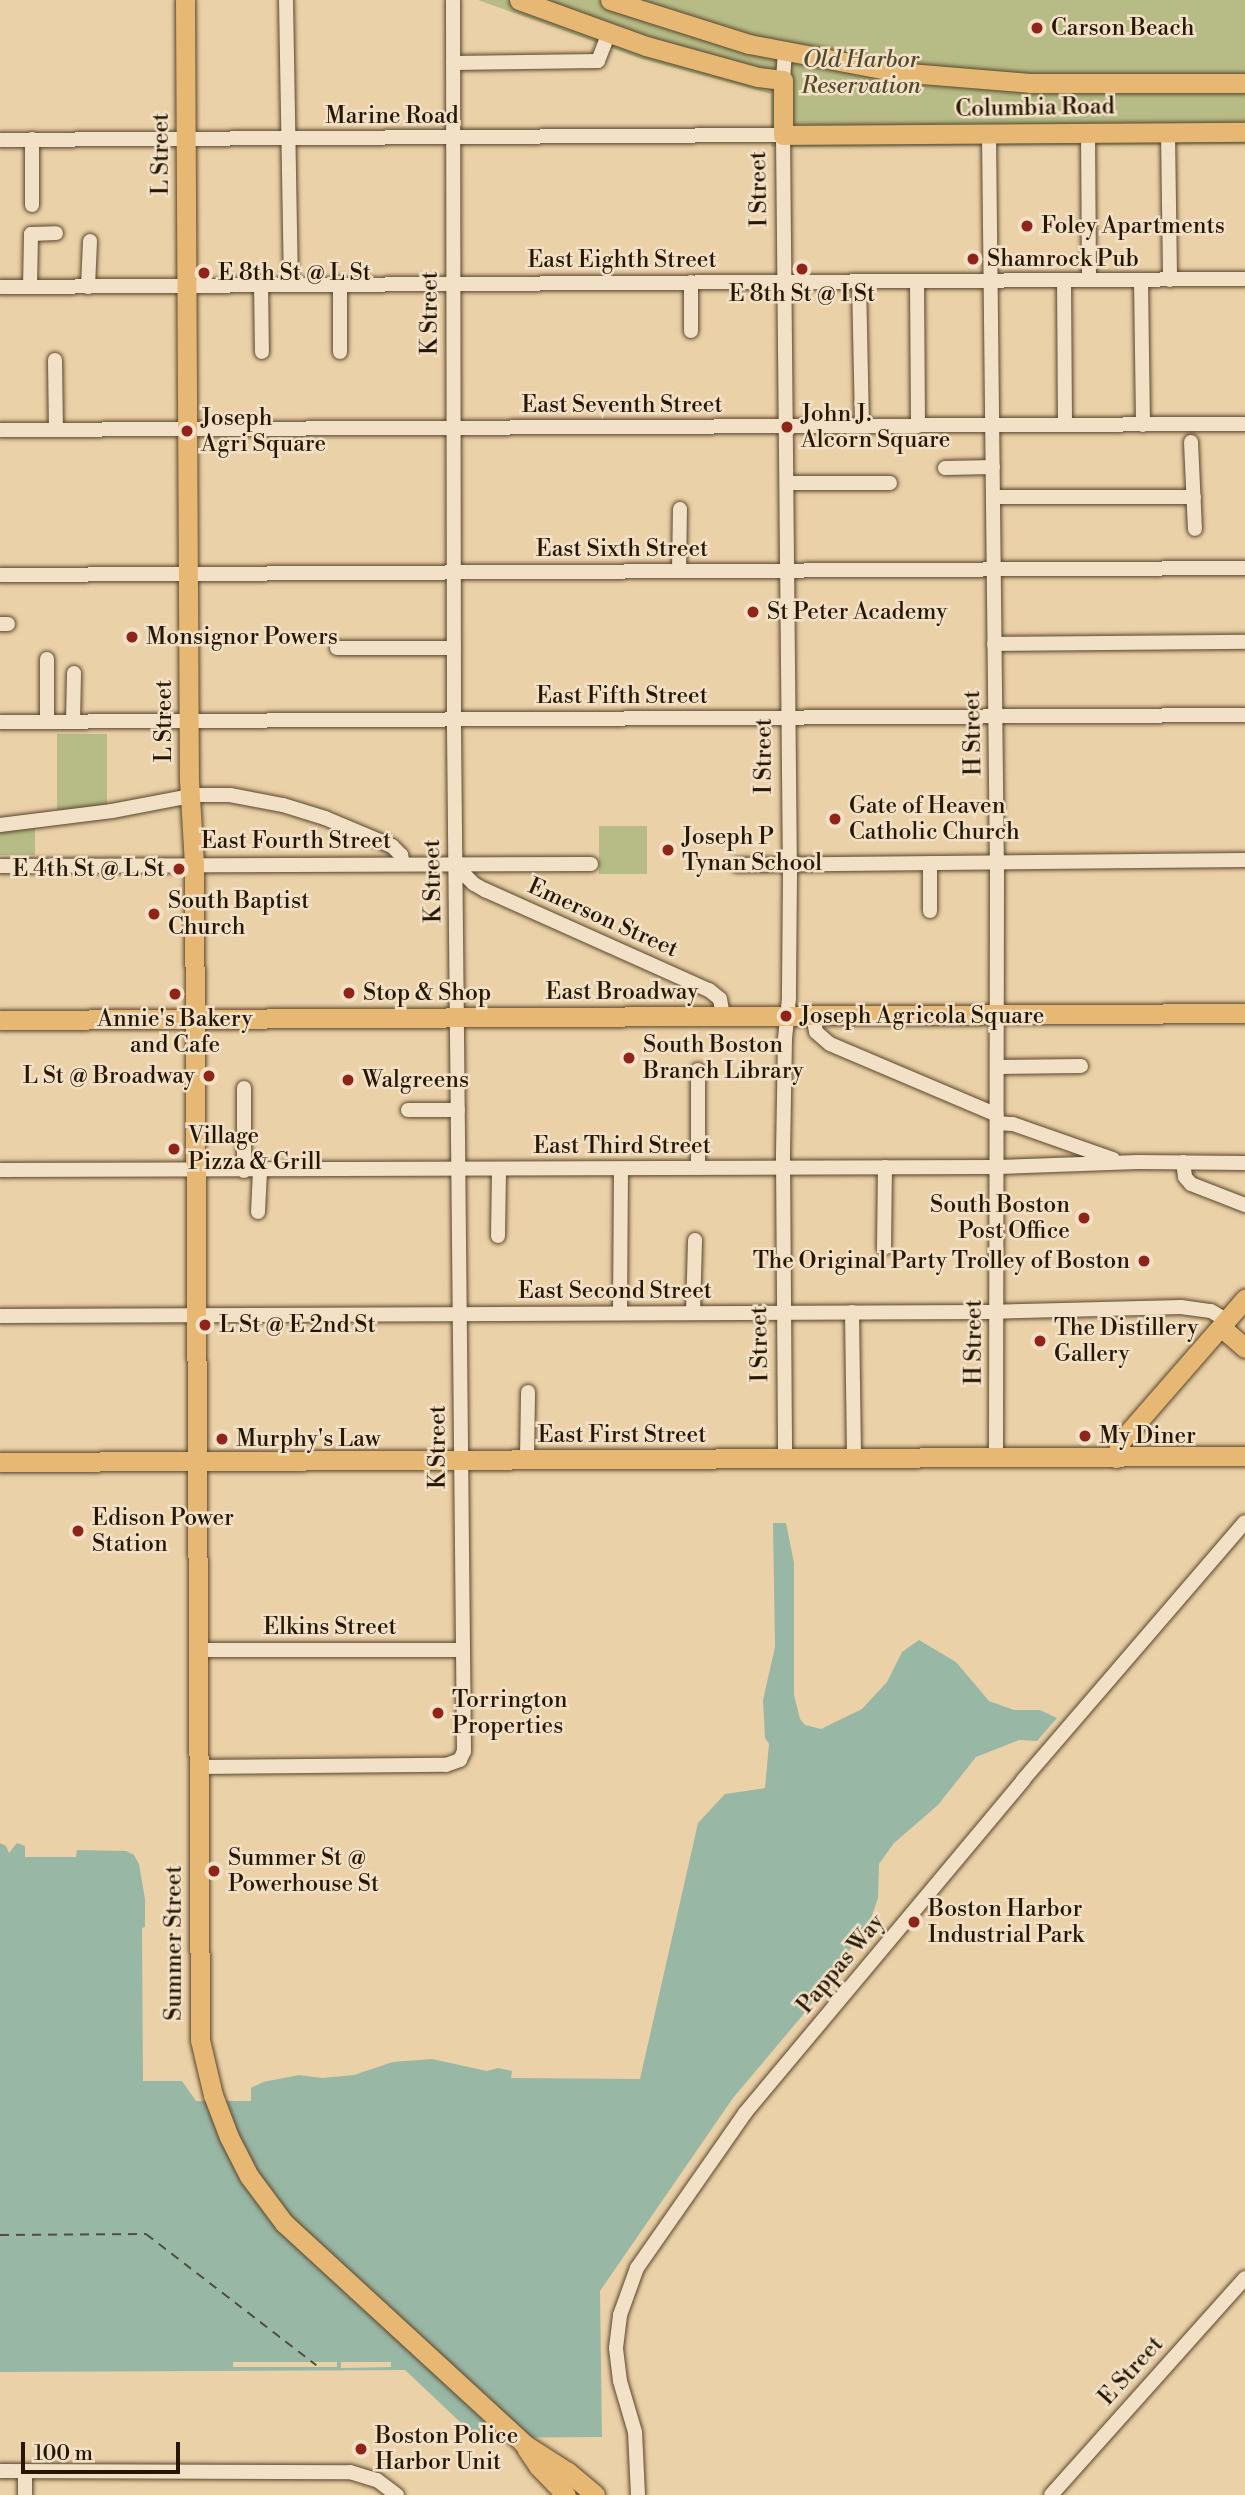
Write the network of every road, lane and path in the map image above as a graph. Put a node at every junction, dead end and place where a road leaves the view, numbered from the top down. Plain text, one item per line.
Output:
1 (185, 0) edge
2 (286, 0) edge
3 (453, 0) edge
4 (519, 0) edge
5 (610, 0) edge
6 (609, 33) junction
7 (785, 52) junction
8 (453, 63) junction
9 (783, 80) junction
10 (1245, 83) edge
11 (1088, 132) junction
12 (1168, 132) junction
13 (1245, 132) edge
14 (989, 134) junction
15 (783, 135) junction
16 (289, 138) junction
17 (32, 139) junction
18 (186, 139) junction
19 (452, 139) junction
20 (0, 140) edge
21 (32, 205) dead end
22 (56, 233) dead end
23 (90, 241) dead end
24 (1245, 279) edge
25 (1064, 280) junction
26 (1089, 280) junction
27 (1141, 280) junction
28 (1170, 280) junction
29 (785, 281) junction
30 (859, 281) junction
31 (917, 281) junction
32 (991, 281) junction
33 (691, 282) junction
34 (261, 283) junction
35 (291, 283) junction
36 (340, 283) junction
37 (453, 284) junction
38 (0, 287) edge
39 (30, 287) junction
40 (88, 287) junction
41 (186, 287) junction
42 (691, 331) dead end
43 (262, 352) dead end
44 (340, 352) dead end
45 (55, 360) dead end
46 (1245, 424) edge
47 (992, 425) junction
48 (1065, 425) junction
49 (1143, 425) junction
50 (785, 426) junction
51 (862, 426) junction
52 (918, 426) junction
53 (454, 428) junction
54 (187, 429) junction
55 (0, 430) edge
56 (57, 430) junction
57 (1191, 442) dead end
58 (993, 467) junction
59 (945, 468) dead end
60 (787, 482) junction
61 (890, 482) dead end
62 (1194, 496) junction
63 (994, 497) junction
64 (680, 509) dead end
65 (1195, 529) dead end
66 (1245, 568) edge
67 (995, 569) junction
68 (788, 570) junction
69 (679, 571) junction
70 (454, 572) junction
71 (187, 574) junction
72 (0, 575) edge
73 (1245, 642) edge
74 (995, 644) junction
75 (337, 648) dead end
76 (454, 648) junction
77 (47, 659) dead end
78 (74, 673) dead end
79 (1245, 715) edge
80 (995, 717) junction
81 (789, 718) junction
82 (454, 719) junction
83 (189, 721) junction
84 (0, 722) edge
85 (47, 722) junction
86 (73, 722) junction
87 (190, 796) junction
88 (0, 825) edge
89 (1245, 860) edge
90 (997, 862) junction
91 (790, 863) junction
92 (930, 863) junction
93 (194, 864) junction
94 (403, 864) junction
95 (591, 864) dead end
96 (737, 865) dead end
97 (0, 866) edge
98 (456, 866) junction
99 (930, 911) dead end
100 (1245, 1013) edge
101 (997, 1015) junction
102 (723, 1016) junction
103 (787, 1016) junction
104 (813, 1016) junction
105 (457, 1018) junction
106 (0, 1020) edge
107 (195, 1020) junction
108 (1081, 1066) dead end
109 (997, 1067) junction
110 (698, 1070) dead end
111 (244, 1088) dead end
112 (408, 1110) dead end
113 (458, 1110) junction
114 (997, 1119) junction
115 (1139, 1162) junction
116 (1183, 1163) junction
117 (1245, 1163) edge
118 (885, 1167) junction
119 (997, 1167) junction
120 (698, 1168) junction
121 (783, 1168) junction
122 (621, 1169) junction
123 (0, 1170) edge
124 (459, 1170) junction
125 (499, 1170) junction
126 (195, 1171) junction
127 (244, 1171) junction
128 (260, 1171) junction
129 (1245, 1205) edge
130 (258, 1212) dead end
131 (498, 1236) dead end
132 (695, 1240) dead end
133 (884, 1248) dead end
134 (1245, 1299) edge
135 (852, 1312) junction
136 (998, 1312) junction
137 (620, 1313) junction
138 (693, 1313) junction
139 (784, 1313) junction
140 (460, 1314) junction
141 (195, 1315) junction
142 (0, 1316) edge
143 (1224, 1323) junction
144 (1245, 1348) edge
145 (528, 1392) dead end
146 (1245, 1456) edge
147 (854, 1458) junction
148 (996, 1458) junction
149 (1116, 1458) junction
150 (527, 1459) junction
151 (785, 1459) junction
152 (197, 1460) junction
153 (461, 1460) junction
154 (0, 1462) edge
155 (1245, 1522) edge
156 (197, 1650) junction
157 (463, 1650) junction
158 (197, 1767) junction
159 (1245, 2278) edge
160 (524, 2444) junction
161 (0, 2471) edge
162 (25, 2471) junction
163 (25, 2495) edge
164 (397, 2495) edge
165 (566, 2495) edge
166 (594, 2495) edge
167 (638, 2495) edge
168 (1051, 2495) edge

1 - 18 main road, L Street
2 - 16 street
3 - 8 street, K Street
4 - 6 main road
5 - 7 main road
6 - 8 street
6 - 9 main road
7 - 9 street, I Street
7 - 10 main road
8 - 19 street, K Street
9 - 15 main road, I Street
11 - 12 main road, Columbia Road
11 - 14 main road, Columbia Road
11 - 26 street
12 - 13 main road, Columbia Road
12 - 28 street
14 - 15 main road, Columbia Road
14 - 32 street, H Street
15 - 19 street, Marine Road
15 - 29 street, I Street
16 - 18 street, Marine Road
16 - 19 street, Marine Road
16 - 35 street
17 - 18 street, Marine Road
17 - 20 street, Marine Road
17 - 21 street
18 - 41 main road, L Street
19 - 37 street, K Street
22 - 39 street
23 - 40 street
24 - 28 street, East Eighth Street
25 - 26 street, East Eighth Street
25 - 32 street, East Eighth Street
25 - 48 street
26 - 27 street, East Eighth Street
27 - 28 street, East Eighth Street
27 - 49 street
29 - 30 street, East Eighth Street
29 - 33 street, East Eighth Street
29 - 50 street, I Street
30 - 31 street, East Eighth Street
30 - 51 street
31 - 32 street, East Eighth Street
31 - 52 street
32 - 47 street, H Street
33 - 37 street, East Eighth Street
33 - 42 street
34 - 35 street, East Eighth Street
34 - 41 street, East Eighth Street
34 - 43 street
35 - 36 street, East Eighth Street
36 - 37 street, East Eighth Street
36 - 44 street
37 - 53 street, K Street
38 - 39 street, East Eighth Street
39 - 40 street, East Eighth Street
40 - 41 street, East Eighth Street
41 - 54 main road, L Street
45 - 56 street
46 - 49 street, East Seventh Street
47 - 48 street, East Seventh Street
47 - 52 street, East Seventh Street
47 - 58 street, H Street
48 - 49 street, East Seventh Street
50 - 51 street, East Seventh Street
50 - 53 street, East Seventh Street
50 - 60 street, I Street
51 - 52 street, East Seventh Street
53 - 54 street, East Seventh Street
53 - 70 street, K Street
54 - 56 street, East Seventh Street
54 - 71 main road, L Street
55 - 56 street, East Seventh Street
57 - 62 street
58 - 59 street
58 - 63 street, H Street
60 - 61 street
60 - 68 street, I Street
62 - 63 street
62 - 65 street
63 - 67 street, H Street
64 - 69 street
66 - 67 street, East Sixth Street
67 - 68 street, East Sixth Street
67 - 74 street, H Street
68 - 69 street, East Sixth Street
68 - 81 street, I Street
69 - 70 street, East Sixth Street
70 - 71 street, East Sixth Street
70 - 76 street, K Street
71 - 72 street, East Sixth Street
71 - 83 main road, L Street
73 - 74 street
74 - 80 street, H Street
75 - 76 street
76 - 82 street, K Street
77 - 85 street
78 - 86 street
79 - 80 street, East Fifth Street
80 - 81 street, East Fifth Street
80 - 90 street, H Street
81 - 82 street, East Fifth Street
81 - 91 street, I Street
82 - 83 street, East Fifth Street
82 - 98 street, K Street
83 - 86 street, East Fifth Street
83 - 87 main road, L Street
84 - 85 street, East Fifth Street
85 - 86 street, East Fifth Street
87 - 88 street
87 - 93 main road, L Street
87 - 94 street
89 - 90 street
90 - 92 street
90 - 101 street, H Street
91 - 92 street
91 - 96 street
91 - 103 street, I Street
92 - 99 street
93 - 94 street, East Fourth Street
93 - 97 street, East Fourth Street
93 - 107 main road, L Street
94 - 98 street, East Fourth Street
95 - 98 street, East Fourth Street
98 - 102 street, Emerson Street
98 - 105 street, K Street
100 - 101 main road, East Broadway
101 - 104 main road, East Broadway
101 - 109 street, H Street
102 - 103 main road, East Broadway
102 - 105 main road, East Broadway
103 - 104 main road, East Broadway
103 - 121 street, I Street
104 - 114 street
105 - 107 main road, East Broadway
105 - 113 street, K Street
106 - 107 main road, East Broadway
107 - 126 main road, L Street
108 - 109 street
109 - 114 street, H Street
110 - 120 street
111 - 127 street
112 - 113 street
113 - 124 street, K Street
114 - 115 street
114 - 119 street, H Street
115 - 116 street, East Third Street
115 - 119 street, East Third Street
116 - 117 street, East Third Street
116 - 129 street
118 - 119 street, East Third Street
118 - 121 street, East Third Street
118 - 133 street
119 - 136 street, H Street
120 - 121 street, East Third Street
120 - 122 street, East Third Street
121 - 139 street, I Street
122 - 125 street, East Third Street
122 - 137 street
123 - 126 street, East Third Street
124 - 125 street, East Third Street
124 - 128 street, East Third Street
124 - 140 street, K Street
125 - 131 street
126 - 127 street, East Third Street
126 - 141 main road, L Street
127 - 128 street, East Third Street
128 - 130 street
132 - 138 street
134 - 143 main road
135 - 136 street, East Second Street
135 - 139 street, East Second Street
135 - 147 street
136 - 143 street, East Second Street
136 - 148 street, H Street
137 - 138 street, East Second Street
137 - 140 street, East Second Street
138 - 139 street, East Second Street
139 - 151 street, I Street
140 - 141 street, East Second Street
140 - 153 street, K Street
141 - 142 street, East Second Street
141 - 152 main road, Summer Street
143 - 144 main road
143 - 149 main road
145 - 150 street
146 - 149 main road, East First Street
147 - 148 main road, East First Street
147 - 151 main road, East First Street
148 - 149 main road, East First Street
150 - 151 main road, East First Street
150 - 153 main road, East First Street
152 - 153 main road, East First Street
152 - 154 main road, East First Street
152 - 156 main road, Summer Street
153 - 157 street, K Street
155 - 167 street, Pappas Way
156 - 157 street, Elkins Street
156 - 158 main road, Summer Street
157 - 158 street, K Street
158 - 160 main road, Summer Street
159 - 168 street, E Street
160 - 165 main road, Summer Street
160 - 166 main road, Summer Street
161 - 162 street
162 - 163 street
162 - 164 street

